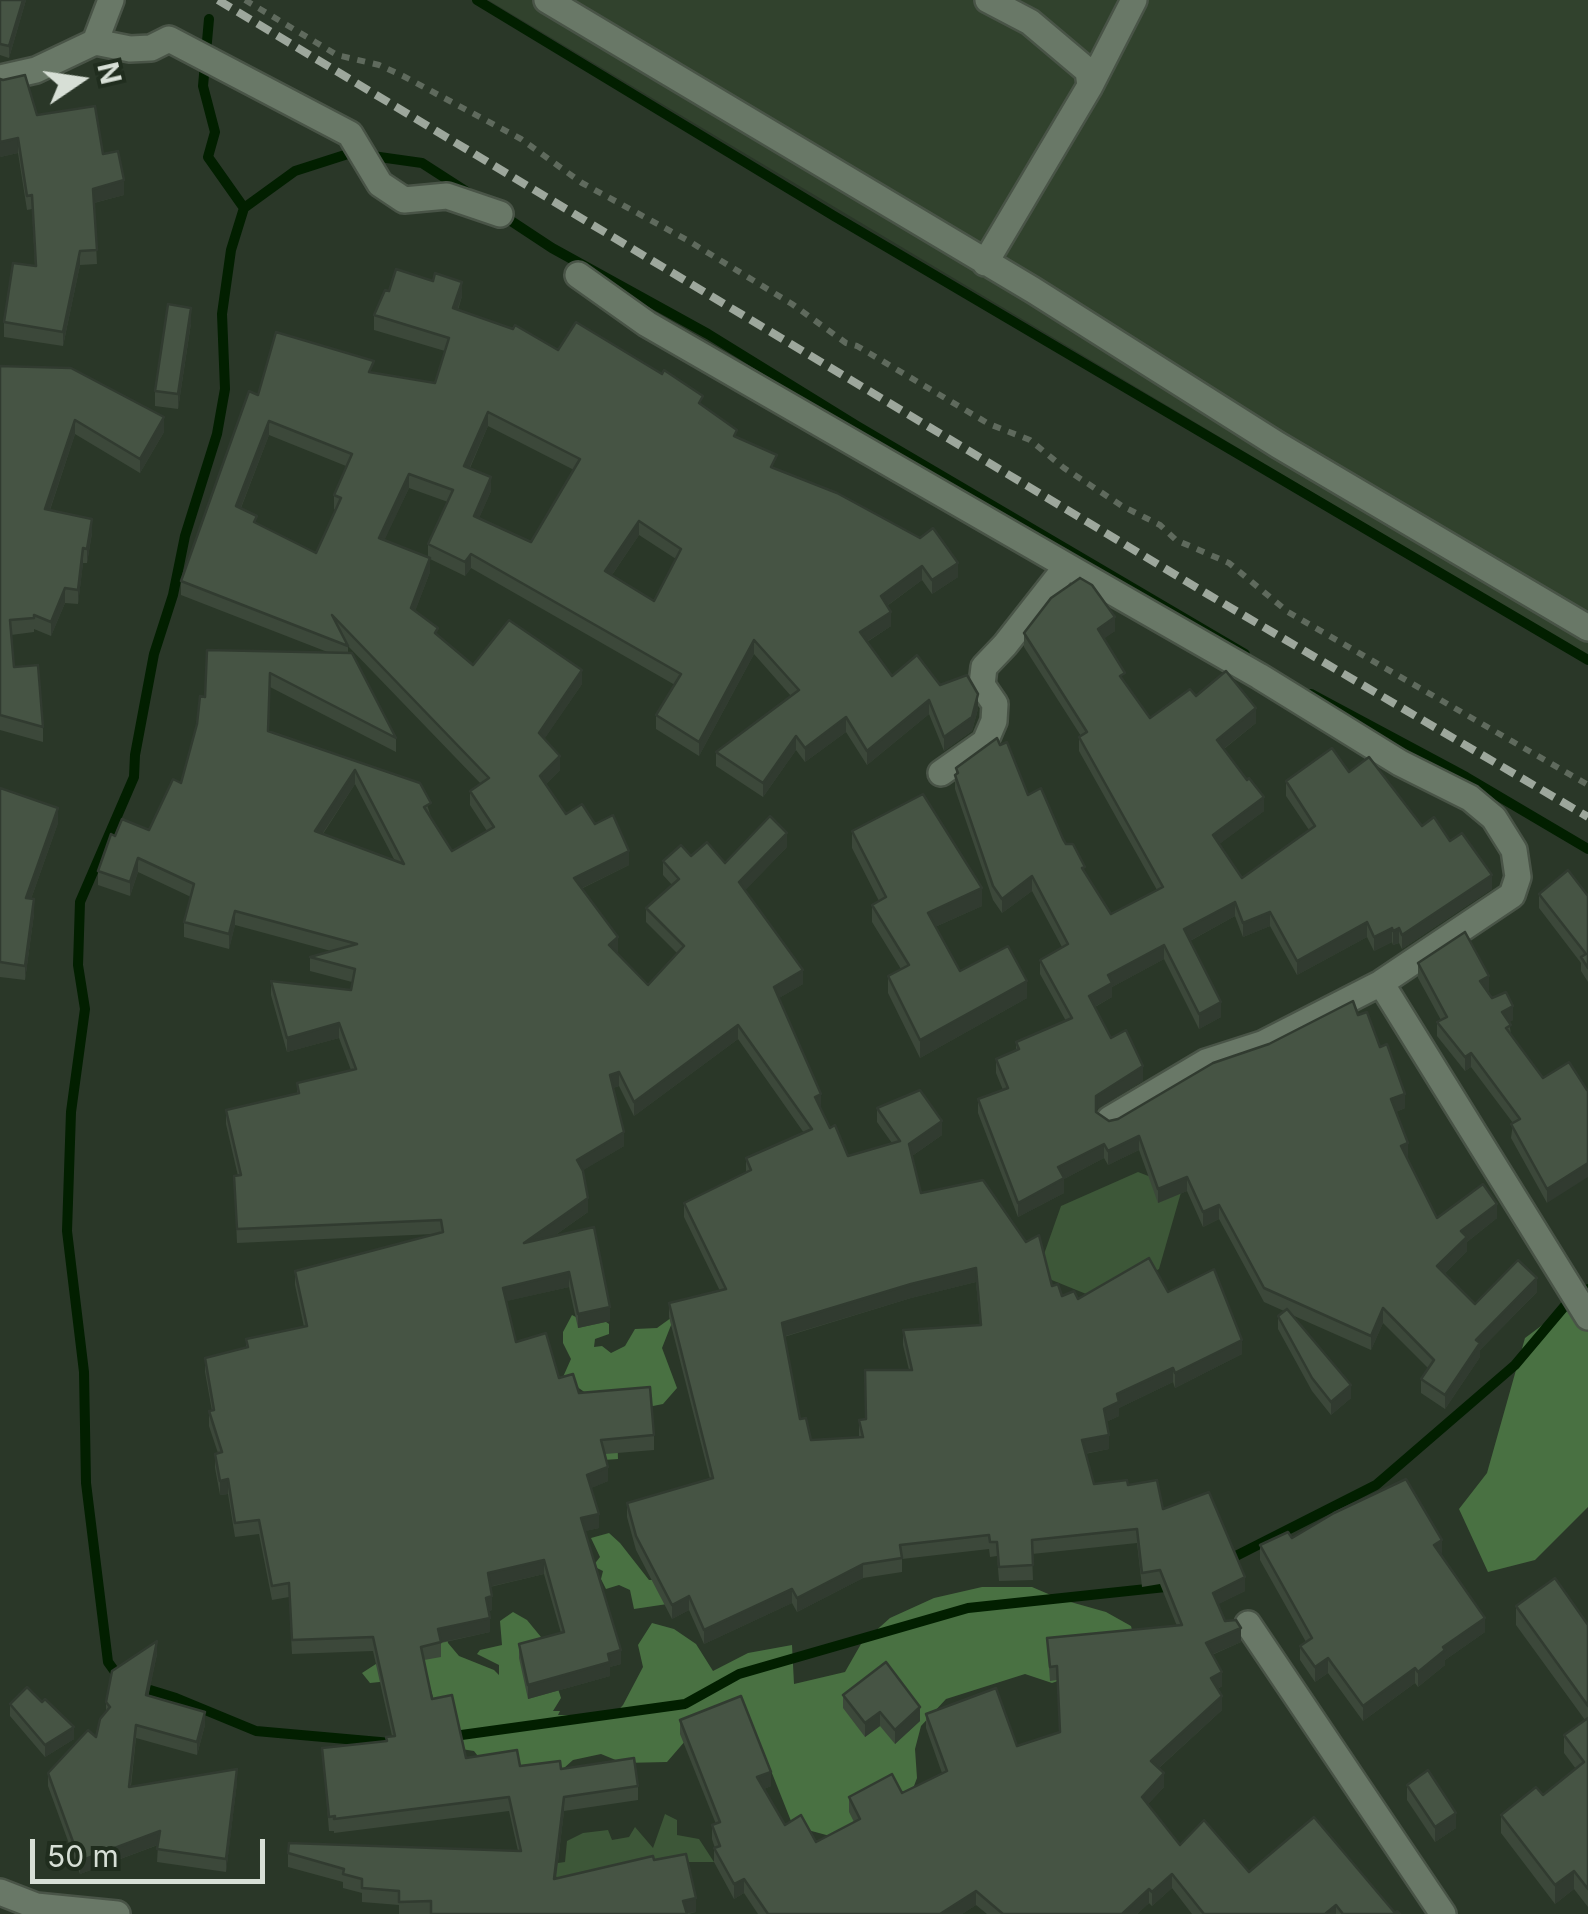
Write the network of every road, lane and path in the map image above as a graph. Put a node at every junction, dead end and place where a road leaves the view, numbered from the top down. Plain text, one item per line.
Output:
1 (110, 0) edge
2 (245, 0) edge
3 (547, 0) edge
4 (988, 0) edge
5 (1134, 0) edge
6 (95, 42) junction
7 (0, 78) edge
8 (1090, 86) junction
9 (500, 214) dead end
10 (986, 263) junction
11 (578, 275) dead end
12 (1067, 566) junction
13 (1588, 628) edge
14 (941, 772) dead end
15 (1588, 785) edge
16 (1381, 983) junction
17 (1110, 1119) edge
18 (1588, 1317) edge
19 (1248, 1624) dead end
20 (0, 1892) edge
21 (117, 1914) edge
22 (1443, 1914) edge

1 - 6 street
2 - 15 path
3 - 10 street
4 - 8 street
5 - 8 street
6 - 7 street
6 - 9 street
8 - 10 street
10 - 13 street
11 - 12 street
12 - 14 street
12 - 16 street
16 - 17 street
16 - 18 street
19 - 22 street
20 - 21 street

